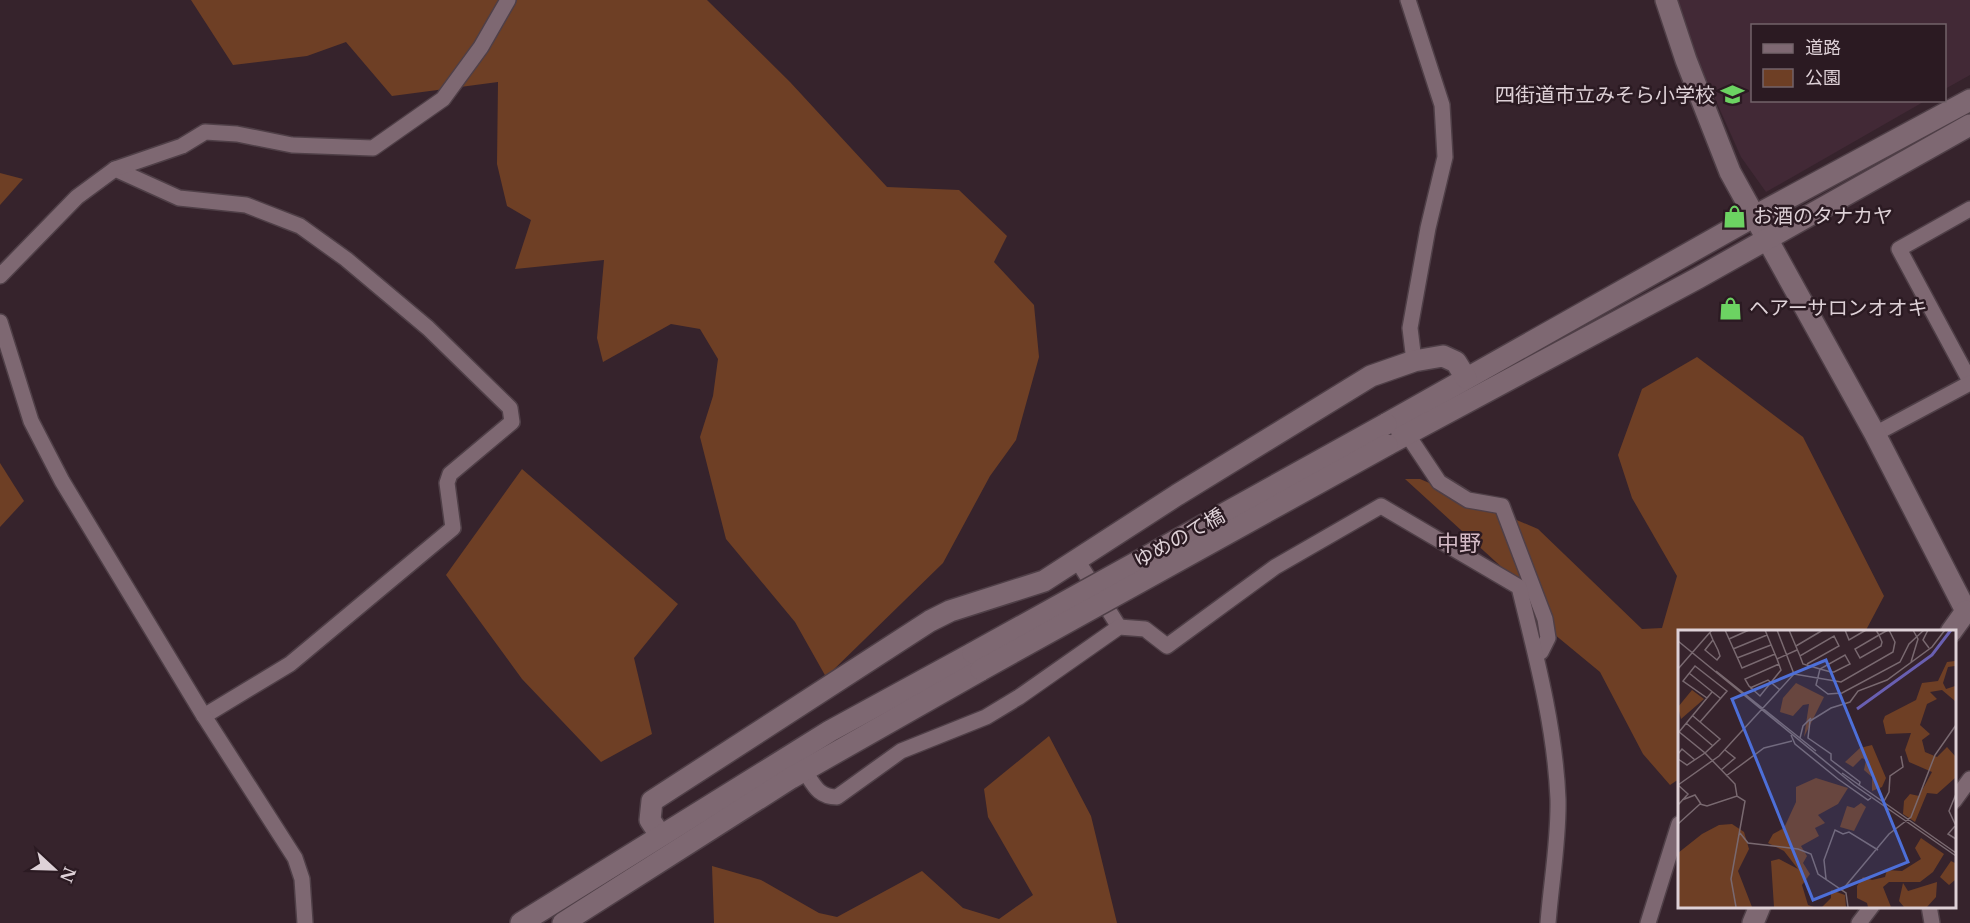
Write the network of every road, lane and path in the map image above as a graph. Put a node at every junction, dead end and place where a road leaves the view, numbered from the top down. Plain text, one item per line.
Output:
1 (508, 0) edge
2 (1408, 0) edge
3 (1666, 0) edge
4 (1970, 100) edge
5 (1970, 124) edge
6 (115, 169) junction
7 (1970, 209) edge
8 (1754, 217) junction
9 (1765, 239) junction
10 (0, 276) edge
11 (0, 322) edge
12 (1414, 361) junction
13 (1466, 378) junction
14 (1970, 382) edge
15 (1407, 434) junction
16 (1875, 434) junction
17 (1077, 560) junction
18 (1968, 611) edge
19 (1119, 627) junction
20 (1953, 630) edge
21 (1536, 654) junction
22 (977, 661) junction
23 (204, 716) junction
24 (804, 770) junction
25 (1970, 779) edge
26 (1955, 798) edge
27 (1678, 827) edge
28 (660, 835) junction
29 (1759, 908) edge
30 (1870, 908) edge
31 (1929, 908) edge
32 (573, 920) edge
33 (305, 923) edge
34 (521, 923) edge
35 (1548, 923) edge
36 (1648, 923) edge
37 (1753, 923) edge
38 (1859, 923) edge
39 (1932, 923) edge

1 - 6 street
2 - 12 street
3 - 8 street
4 - 8 street, ゆめのて橋
5 - 9 street, ゆめのて橋
6 - 10 street
6 - 23 street
7 - 14 street
8 - 9 street
8 - 13 street, ゆめのて橋
9 - 15 street, ゆめのて橋
9 - 16 street
11 - 23 street
12 - 13 street
12 - 17 street
13 - 22 street, ゆめのて橋, bridge
14 - 16 street
15 - 21 street
15 - 22 street, ゆめのて橋, bridge
16 - 18 street
17 - 19 street
17 - 28 street
18 - 20 street
19 - 21 street
19 - 24 street
21 - 35 street
22 - 24 street
22 - 28 street
23 - 33 street
24 - 32 street
25 - 26 street
27 - 36 street
28 - 34 street
29 - 37 street
30 - 38 street
31 - 39 street

